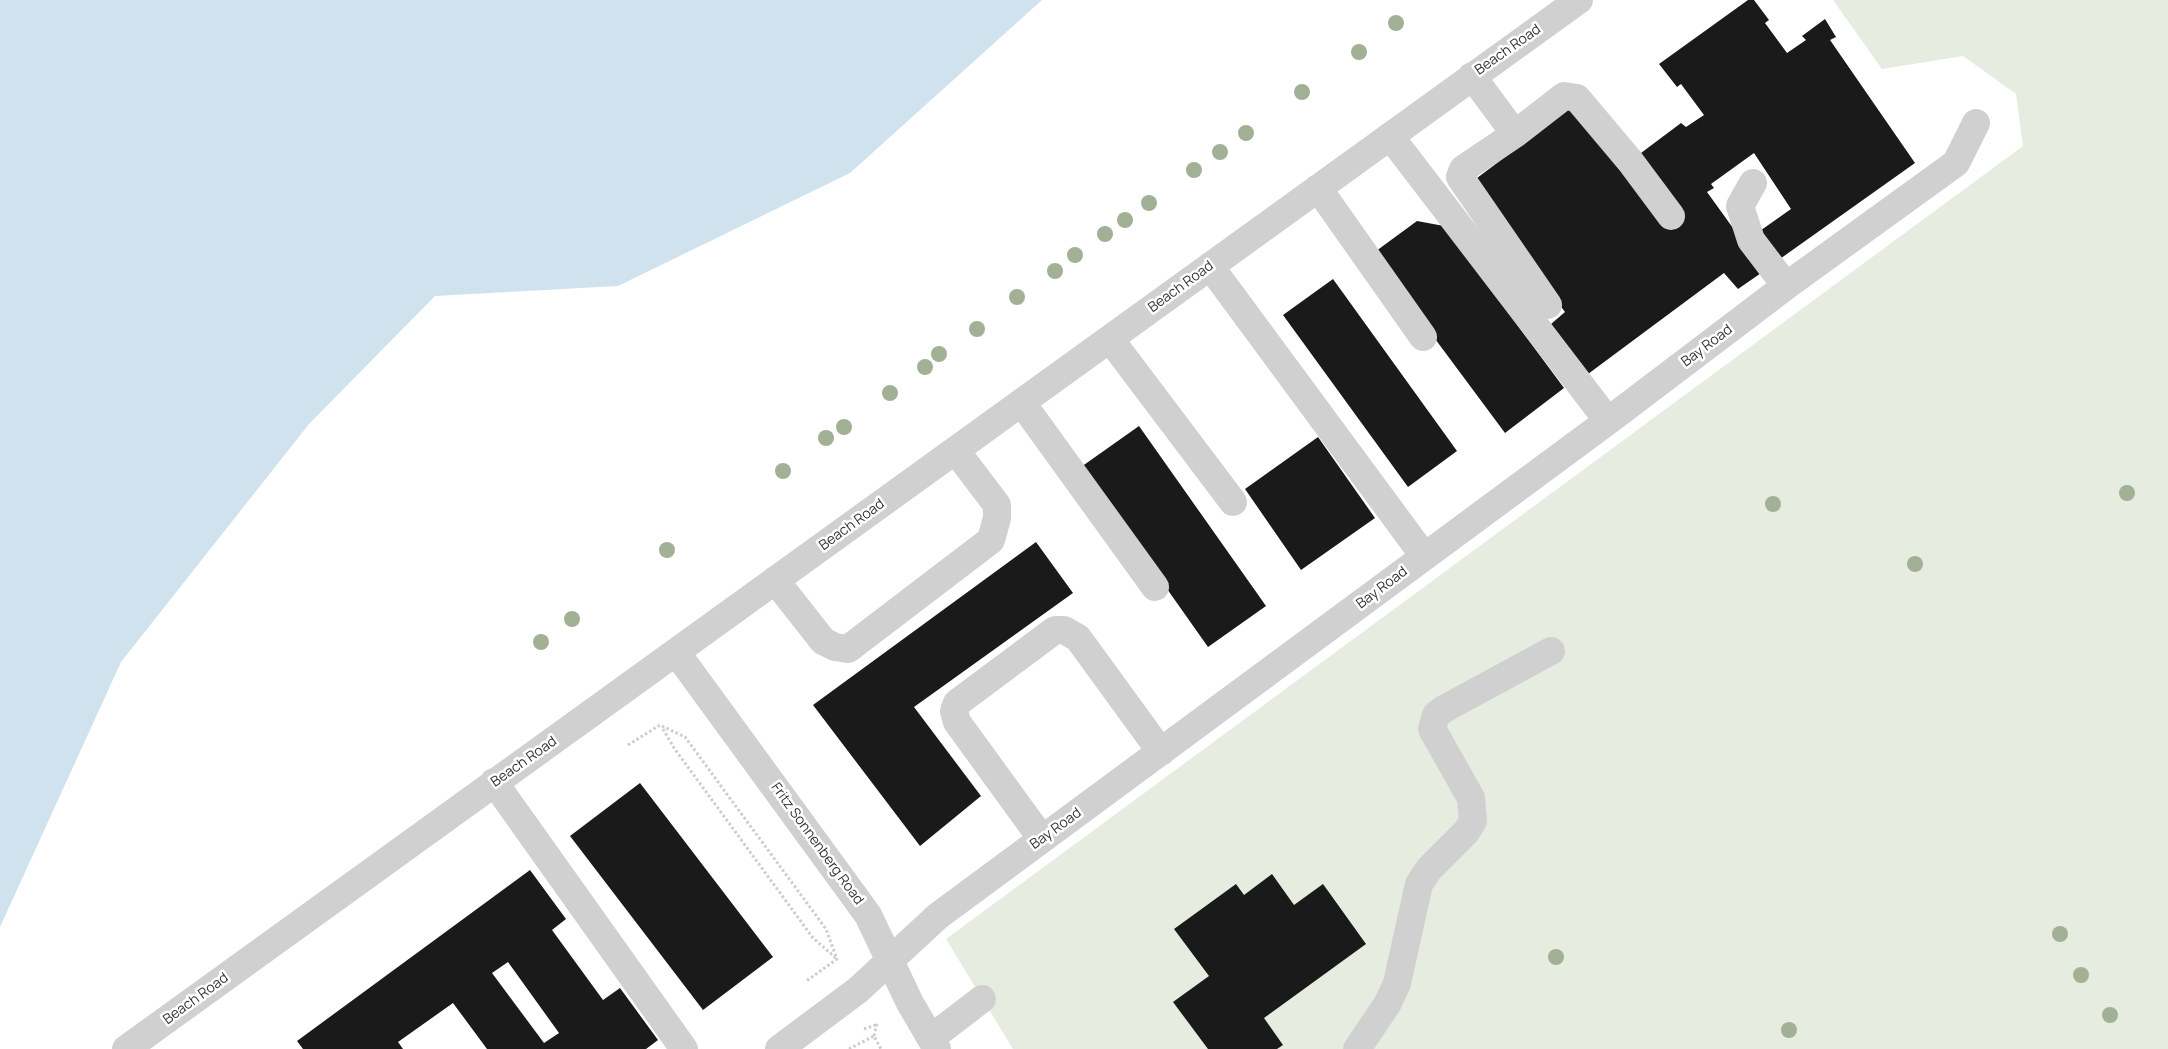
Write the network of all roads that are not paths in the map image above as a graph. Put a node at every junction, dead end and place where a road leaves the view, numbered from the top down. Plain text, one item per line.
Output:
1 (1579, 0) edge
2 (1472, 76) junction
3 (1976, 123) dead end
4 (1515, 134) junction
5 (1390, 136) junction
6 (1753, 183) dead end
7 (1318, 188) junction
8 (1671, 216) dead end
9 (1210, 266) junction
10 (1786, 286) junction
11 (1548, 305) dead end
12 (1422, 337) dead end
13 (1110, 339) junction
14 (1022, 403) junction
15 (1608, 421) junction
16 (956, 450) junction
17 (1233, 502) dead end
18 (1424, 556) junction
19 (776, 580) junction
20 (1155, 588) dead end
21 (1551, 651) dead end
22 (676, 652) junction
23 (1161, 752) junction
24 (494, 782) junction
25 (1042, 839) junction
26 (890, 961) junction
27 (982, 998) dead end
28 (934, 1044) edge
29 (126, 1049) edge
30 (684, 1049) edge
31 (779, 1049) edge
32 (1357, 1049) edge

1 - 2 street, Beach Road
2 - 4 street
2 - 5 street, Beach Road
3 - 10 street, Bay Road
4 - 8 street
4 - 11 street
5 - 7 street, Beach Road
5 - 15 street
6 - 10 street
7 - 9 street, Beach Road
7 - 12 street
9 - 13 street, Beach Road
9 - 18 street
10 - 15 street, Bay Road
13 - 14 street, Beach Road
13 - 17 street
14 - 16 street, Beach Road
14 - 20 street
15 - 18 street, Bay Road
16 - 19 street, Beach Road
16 - 19 street
18 - 23 street, Bay Road
19 - 22 street, Beach Road
21 - 32 street
22 - 24 street, Beach Road
22 - 26 street, Fritz Sonnenberg Road
23 - 25 street, Bay Road
23 - 25 street
24 - 29 street, Beach Road
24 - 30 street
25 - 26 street, Bay Road
26 - 28 street, Fritz Sonnenberg Road
26 - 31 street, Bay Road
27 - 28 street

